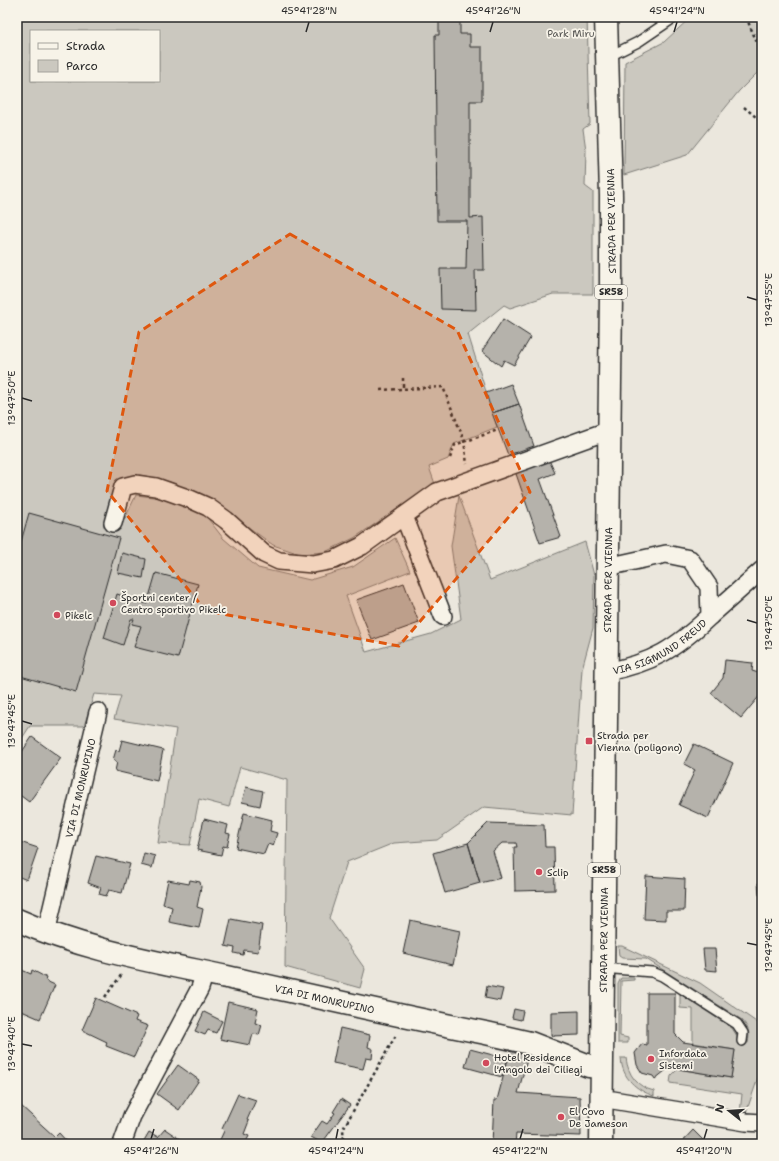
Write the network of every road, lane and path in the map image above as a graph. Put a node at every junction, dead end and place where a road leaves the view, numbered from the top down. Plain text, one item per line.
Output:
1 (606, 17) edge
2 (675, 17) edge
3 (746, 17) edge
4 (762, 54) edge
5 (608, 58) junction
6 (744, 107) dead end
7 (762, 122) edge
8 (403, 378) dead end
9 (403, 389) junction
10 (380, 390) dead end
11 (498, 430) dead end
12 (610, 430) junction
13 (464, 442) junction
14 (450, 458) dead end
15 (404, 516) junction
16 (113, 523) dead end
17 (607, 567) junction
18 (762, 570) edge
19 (443, 616) dead end
20 (710, 616) junction
21 (606, 672) junction
22 (98, 712) dead end
23 (17, 920) edge
24 (46, 933) junction
25 (131, 956) junction
26 (602, 968) junction
27 (205, 972) junction
28 (105, 997) dead end
29 (406, 1016) junction
30 (742, 1041) dead end
31 (601, 1067) junction
32 (601, 1100) junction
33 (762, 1123) edge
34 (122, 1144) edge
35 (347, 1144) edge
36 (601, 1144) edge

1 - 5 main road, STRADA PER VIENNA / SR58
2 - 5 lane
3 - 4 path
5 - 12 main road, STRADA PER VIENNA / SR58
6 - 7 path
8 - 9 path
9 - 10 path
9 - 13 path
11 - 13 path
12 - 15 street
12 - 17 main road, STRADA PER VIENNA / SR58
13 - 14 path
15 - 16 street
15 - 19 street
17 - 20 street, VIA SIGMUND FREUD
17 - 21 main road, STRADA PER VIENNA / SR58
18 - 20 street, VIA SIGMUND FREUD
20 - 21 street, VIA SIGMUND FREUD
21 - 26 main road, STRADA PER VIENNA / SR58
22 - 24 street, VIA DI MONRUPINO
23 - 24 main road, VIA DI MONRUPINO
24 - 25 main road, VIA DI MONRUPINO
25 - 27 main road, VIA DI MONRUPINO
25 - 28 path
26 - 30 lane
26 - 31 main road, STRADA PER VIENNA / SR58
27 - 29 main road, VIA DI MONRUPINO
27 - 34 street
29 - 31 main road, VIA DI MONRUPINO
29 - 35 path
31 - 32 main road, STRADA PER VIENNA / SR58
32 - 33 street
32 - 36 main road, STRADA PER VIENNA / SR58

